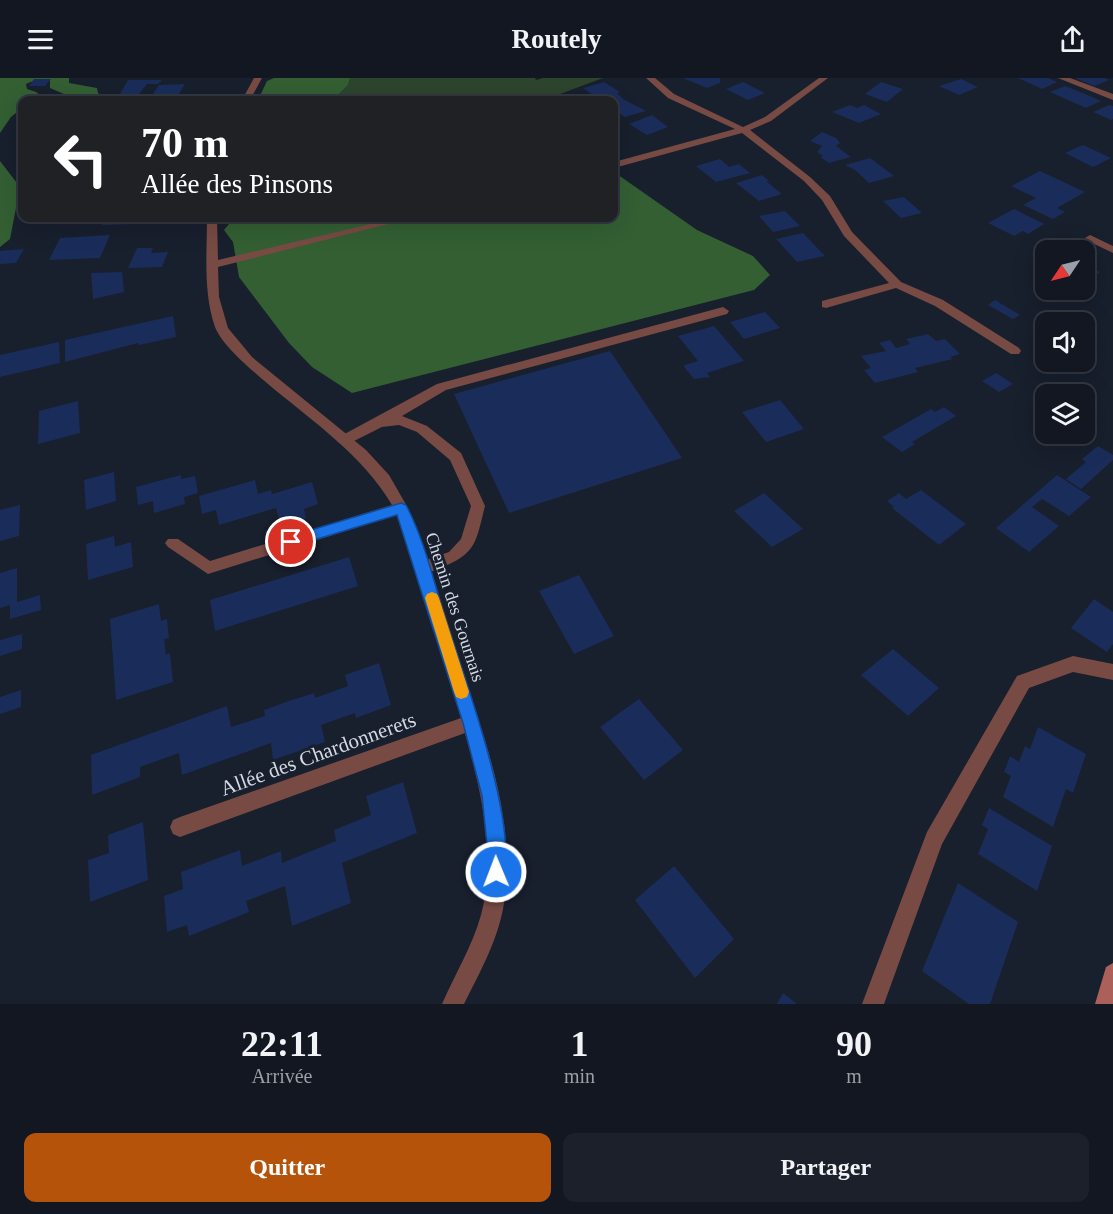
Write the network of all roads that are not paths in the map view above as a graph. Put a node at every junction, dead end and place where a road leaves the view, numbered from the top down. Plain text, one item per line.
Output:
1 (258, 78) edge
2 (650, 78) edge
3 (824, 78) edge
4 (1062, 78) edge
5 (248, 96) edge
6 (1113, 97) edge
7 (743, 130) junction
8 (618, 164) edge
9 (212, 222) edge
10 (390, 222) edge
11 (1090, 238) dead end
12 (1113, 250) edge
13 (212, 265) junction
14 (897, 284) junction
15 (826, 304) dead end
16 (723, 311) dead end
17 (1015, 351) dead end
18 (379, 423) junction
19 (344, 441) junction
20 (401, 508) junction
21 (173, 543) dead end
22 (423, 568) junction
23 (1113, 672) edge
24 (471, 723) junction
25 (180, 827) dead end
26 (1113, 974) edge
27 (453, 1004) edge
28 (873, 1004) edge
29 (1106, 1004) edge

1 - 5 street
2 - 7 street
3 - 7 street
4 - 6 street
7 - 8 street
7 - 14 street
9 - 13 street, Chemin des Gournais
10 - 13 street
11 - 12 street
13 - 19 street, Chemin des Gournais
14 - 15 street
14 - 17 street
16 - 18 street
18 - 19 street
18 - 22 street
19 - 20 street, Chemin des Gournais
20 - 21 street
20 - 22 street, Chemin des Gournais
22 - 24 street, Chemin des Gournais
23 - 28 street
24 - 25 street, Allée des Chardonnerets
24 - 27 street, Chemin des Gournais
26 - 29 street

